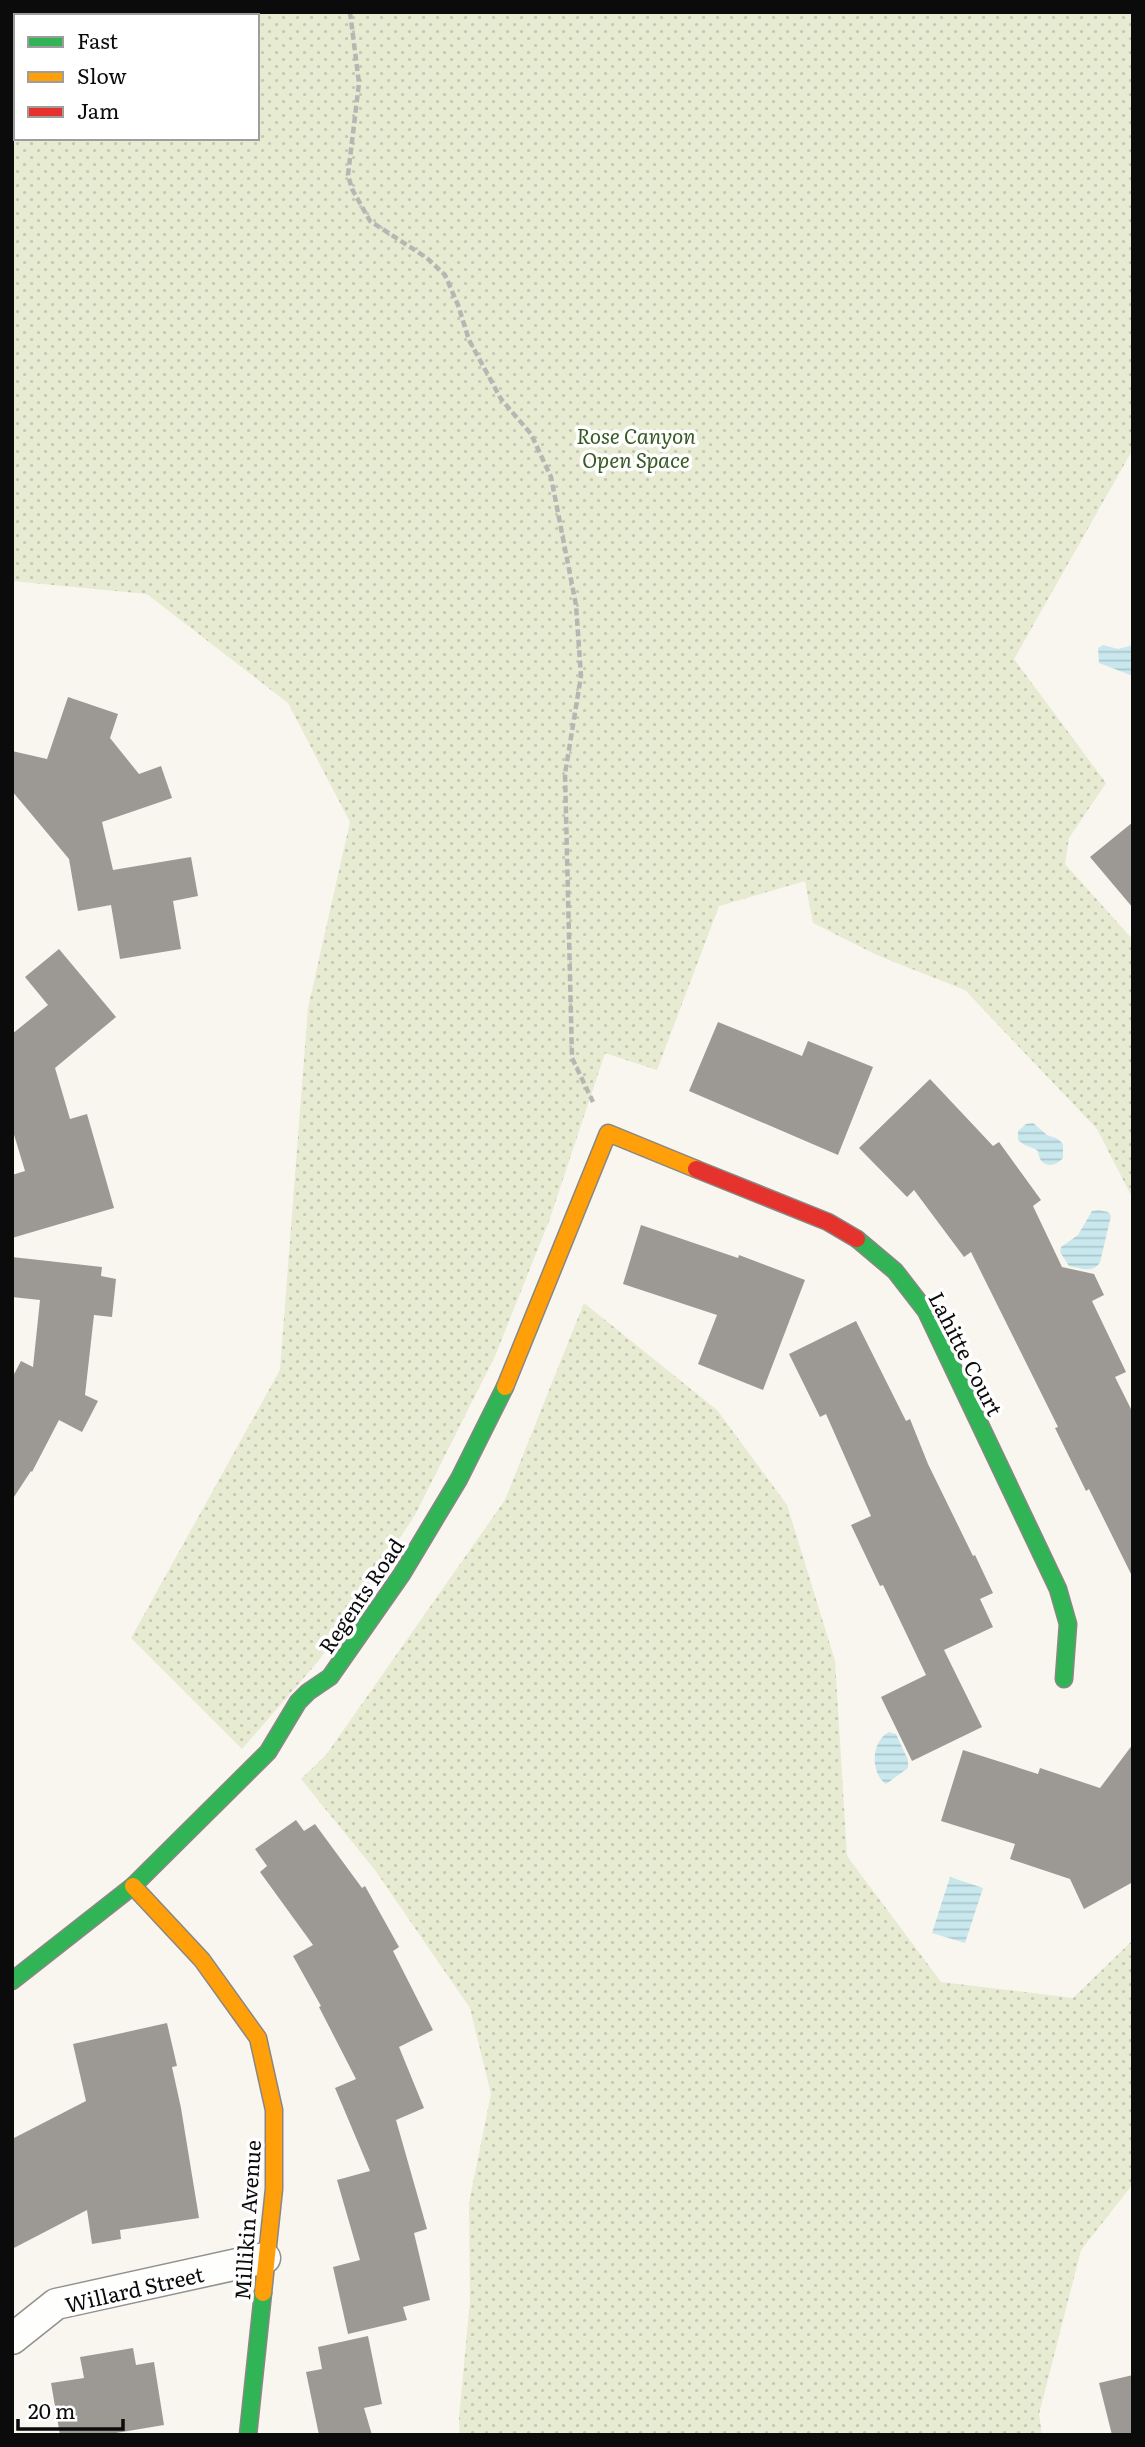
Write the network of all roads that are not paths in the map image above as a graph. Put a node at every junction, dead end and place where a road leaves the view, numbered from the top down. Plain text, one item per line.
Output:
1 (607, 1133) joint
2 (1064, 1679) dead end
3 (133, 1886) junction
4 (12, 1981) edge
5 (265, 2258) junction
6 (12, 2339) edge
7 (248, 2435) edge

1 - 2 street, Lahitte Court
1 - 3 street, Regents Road
3 - 4 street, Regents Road
3 - 5 street, Millikin Avenue
5 - 6 street, Willard Street
5 - 7 street, Millikin Avenue

